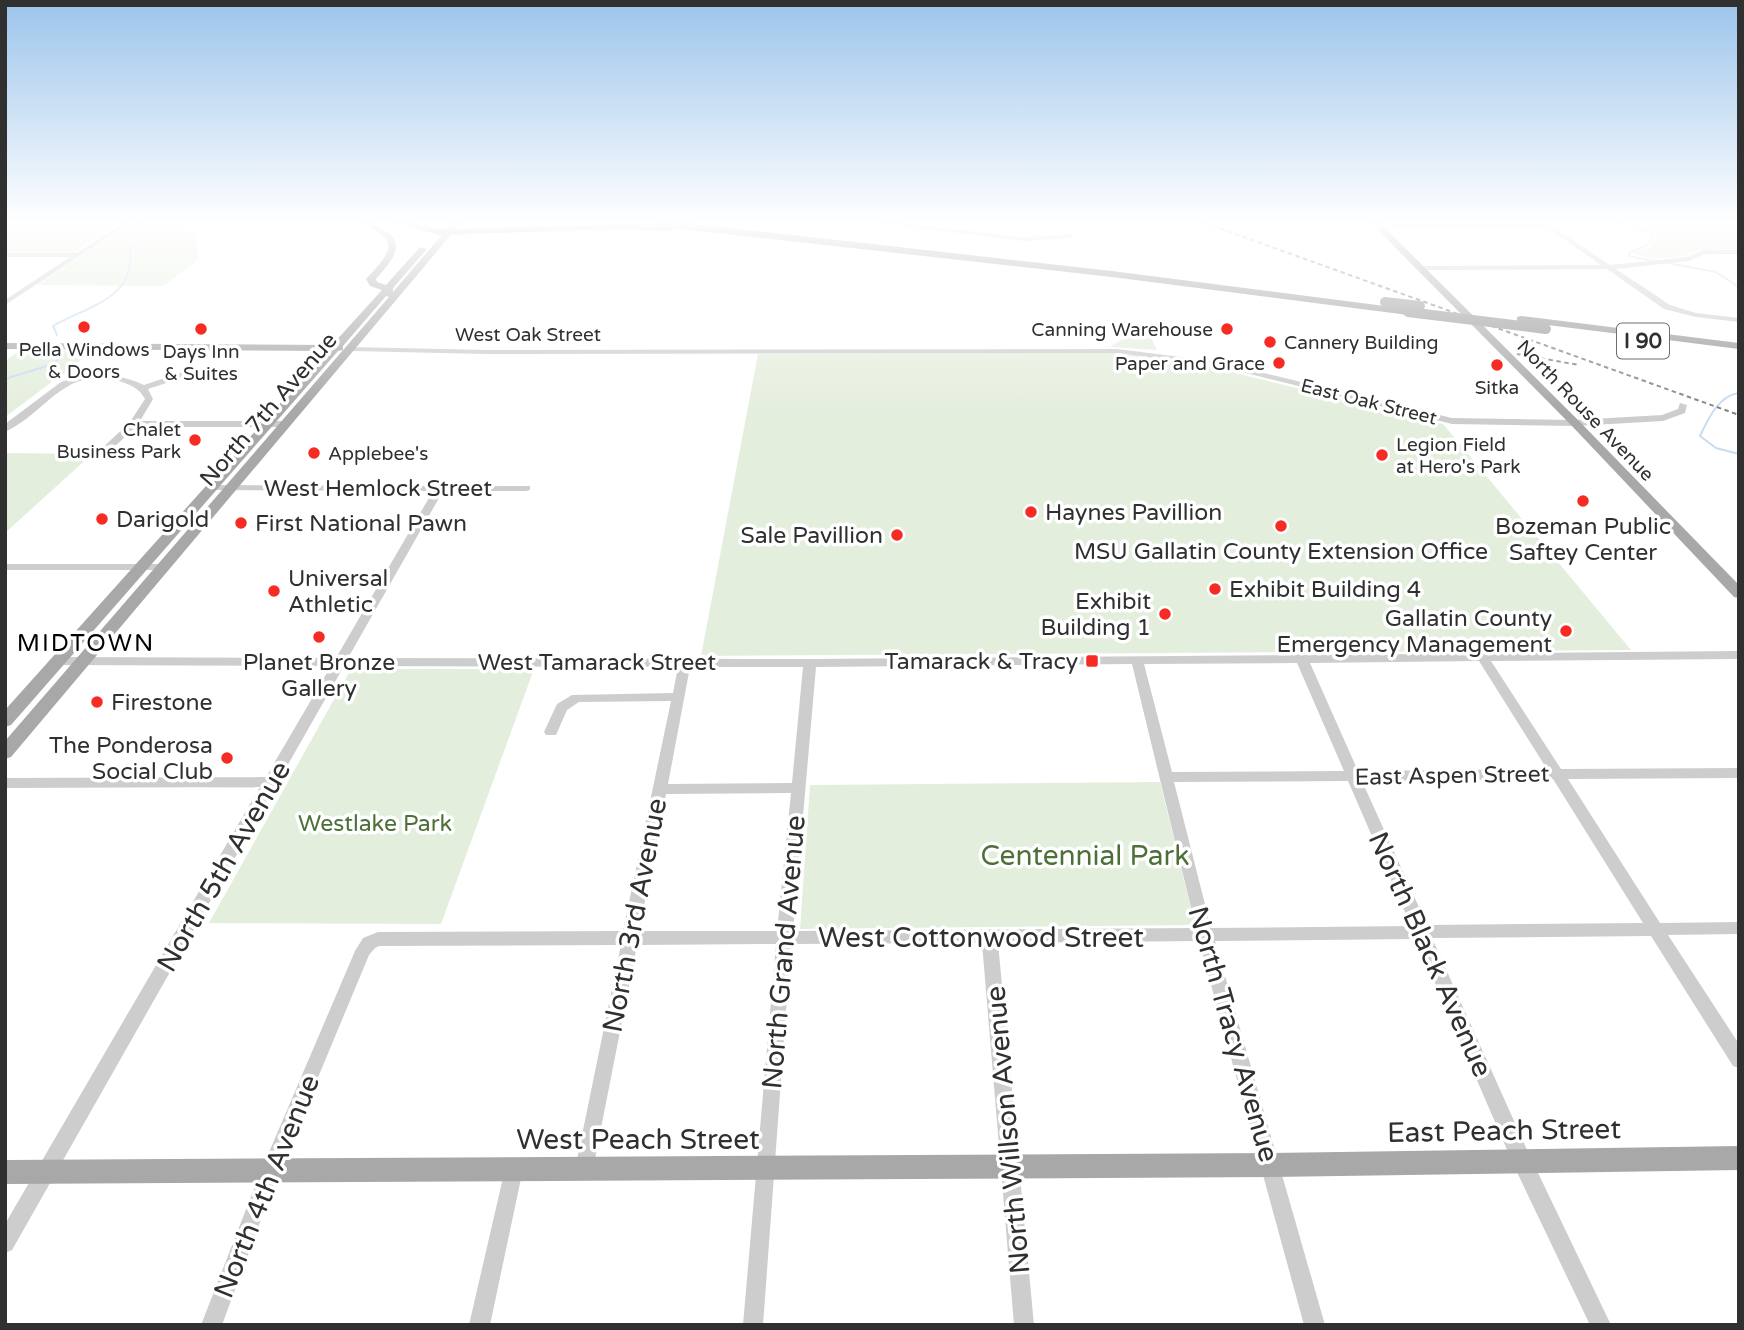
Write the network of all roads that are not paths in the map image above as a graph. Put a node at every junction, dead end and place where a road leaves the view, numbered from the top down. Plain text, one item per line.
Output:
1 (32, 285) edge
2 (377, 285) edge
3 (390, 285) edge
4 (397, 285) edge
5 (405, 285) edge
6 (1196, 285) edge
7 (1250, 285) edge
8 (1437, 285) edge
9 (1635, 285) edge
10 (387, 288) junction
11 (402, 289) junction
12 (5, 303) edge
13 (379, 317) junction
14 (1739, 320) edge
15 (5, 345) edge
16 (1739, 346) edge
17 (334, 348) junction
18 (352, 349) junction
19 (1050, 351) joint
20 (1739, 354) edge
21 (194, 371) dead end
22 (143, 388) junction
23 (1683, 405) dead end
24 (134, 424) junction
25 (266, 424) junction
26 (286, 424) junction
27 (1574, 424) junction
28 (5, 429) edge
29 (100, 455) dead end
30 (210, 488) junction
31 (229, 488) junction
32 (440, 488) junction
33 (527, 488) dead end
34 (5, 567) edge
35 (141, 567) junction
36 (163, 567) junction
37 (1739, 594) edge
38 (1739, 655) edge
39 (1482, 656) junction
40 (1301, 657) junction
41 (1137, 660) junction
42 (58, 661) junction
43 (84, 661) junction
44 (342, 661) junction
45 (685, 662) junction
46 (810, 663) junction
47 (678, 697) junction
48 (5, 721) edge
49 (551, 732) dead end
50 (5, 753) edge
51 (1557, 774) junction
52 (1352, 776) junction
53 (1736, 776) edge
54 (1165, 777) junction
55 (271, 782) junction
56 (5, 783) edge
57 (798, 788) junction
58 (659, 789) junction
59 (1739, 928) edge
60 (1654, 929) junction
61 (1420, 931) junction
62 (1205, 934) junction
63 (989, 936) junction
64 (784, 938) junction
65 (631, 939) junction
66 (1739, 1060) edge
67 (1739, 1158) edge
68 (1521, 1159) junction
69 (1271, 1165) junction
70 (1010, 1166) junction
71 (765, 1168) junction
72 (514, 1169) junction
73 (584, 1169) junction
74 (270, 1171) junction
75 (5, 1172) edge
76 (47, 1172) junction
77 (5, 1244) edge
78 (211, 1325) edge
79 (479, 1325) edge
80 (753, 1325) edge
81 (1024, 1325) edge
82 (1315, 1325) edge
83 (1601, 1325) edge

1 - 12 street
2 - 10 main road
3 - 10 main road, North 7th Avenue
4 - 11 main road
5 - 11 main road, North 7th Avenue
6 - 20 highway, I 90, bridge
7 - 16 highway, I 90, bridge
8 - 27 main road, North Rouse Avenue
9 - 14 street
10 - 13 main road
10 - 17 main road, North 7th Avenue
11 - 13 main road, North 7th Avenue
13 - 18 main road, North 7th Avenue
15 - 17 main road, West Oak Street
17 - 18 main road, West Oak Street
17 - 25 main road, North 7th Avenue
18 - 19 street, West Oak Street
18 - 26 main road, North 7th Avenue
19 - 27 street, East Oak Street
21 - 22 street
22 - 24 street
22 - 28 street
23 - 27 street, East Oak Street
24 - 25 street
24 - 29 street
25 - 26 street
25 - 30 main road, North 7th Avenue
26 - 31 main road, North 7th Avenue
27 - 37 main road, North Rouse Avenue
30 - 31 street, West Hemlock Street
30 - 35 main road, North 7th Avenue
31 - 32 street, West Hemlock Street
31 - 36 main road, North 7th Avenue
32 - 33 street, West Hemlock Street
32 - 44 street, North 5th Avenue
34 - 35 street
35 - 36 street
35 - 42 main road, North 7th Avenue
36 - 43 main road, North 7th Avenue
38 - 39 street, West Tamarack Street
39 - 40 street, West Tamarack Street
39 - 51 street
40 - 41 street, West Tamarack Street
40 - 52 street, North Black Avenue
41 - 46 street, West Tamarack Street
41 - 54 street, North Tracy Avenue
42 - 43 street, West Tamarack Street
42 - 48 main road, North 7th Avenue
43 - 44 street, West Tamarack Street
43 - 50 main road, North 7th Avenue
44 - 45 street, West Tamarack Street
44 - 55 street, North 5th Avenue
45 - 46 street, West Tamarack Street
45 - 47 street, North 3rd Avenue
46 - 57 street, North Grand Avenue
47 - 49 street
47 - 58 street, North 3rd Avenue
51 - 52 street, East Aspen Street
51 - 53 street, East Aspen Street
51 - 60 street
52 - 54 street, East Aspen Street
52 - 61 street, North Black Avenue
54 - 62 street, North Tracy Avenue
55 - 56 street
55 - 76 street, North 5th Avenue
57 - 58 street
57 - 64 street, North Grand Avenue
58 - 65 street, North 3rd Avenue
59 - 60 street
60 - 61 street
60 - 66 street
61 - 62 street
61 - 68 street, North Black Avenue
62 - 63 street, West Cottonwood Street
62 - 69 street, North Tracy Avenue
63 - 64 street, West Cottonwood Street
63 - 70 street, North Willson Avenue
64 - 65 street, West Cottonwood Street
64 - 71 street, North Grand Avenue
65 - 73 street, North 3rd Avenue
65 - 74 street, North 4th Avenue
67 - 68 main road, East Peach Street
68 - 69 main road, East Peach Street
68 - 83 street, North Black Avenue
69 - 70 main road, West Peach Street
69 - 82 street, North Tracy Avenue
70 - 71 main road, West Peach Street
70 - 81 street, North Willson Avenue
71 - 73 main road, West Peach Street
71 - 80 street, North Grand Avenue
72 - 73 main road, West Peach Street
72 - 74 main road, West Peach Street
72 - 79 street
74 - 76 main road, West Peach Street
74 - 78 street, North 4th Avenue
75 - 76 main road, West Peach Street
76 - 77 street, North 5th Avenue

